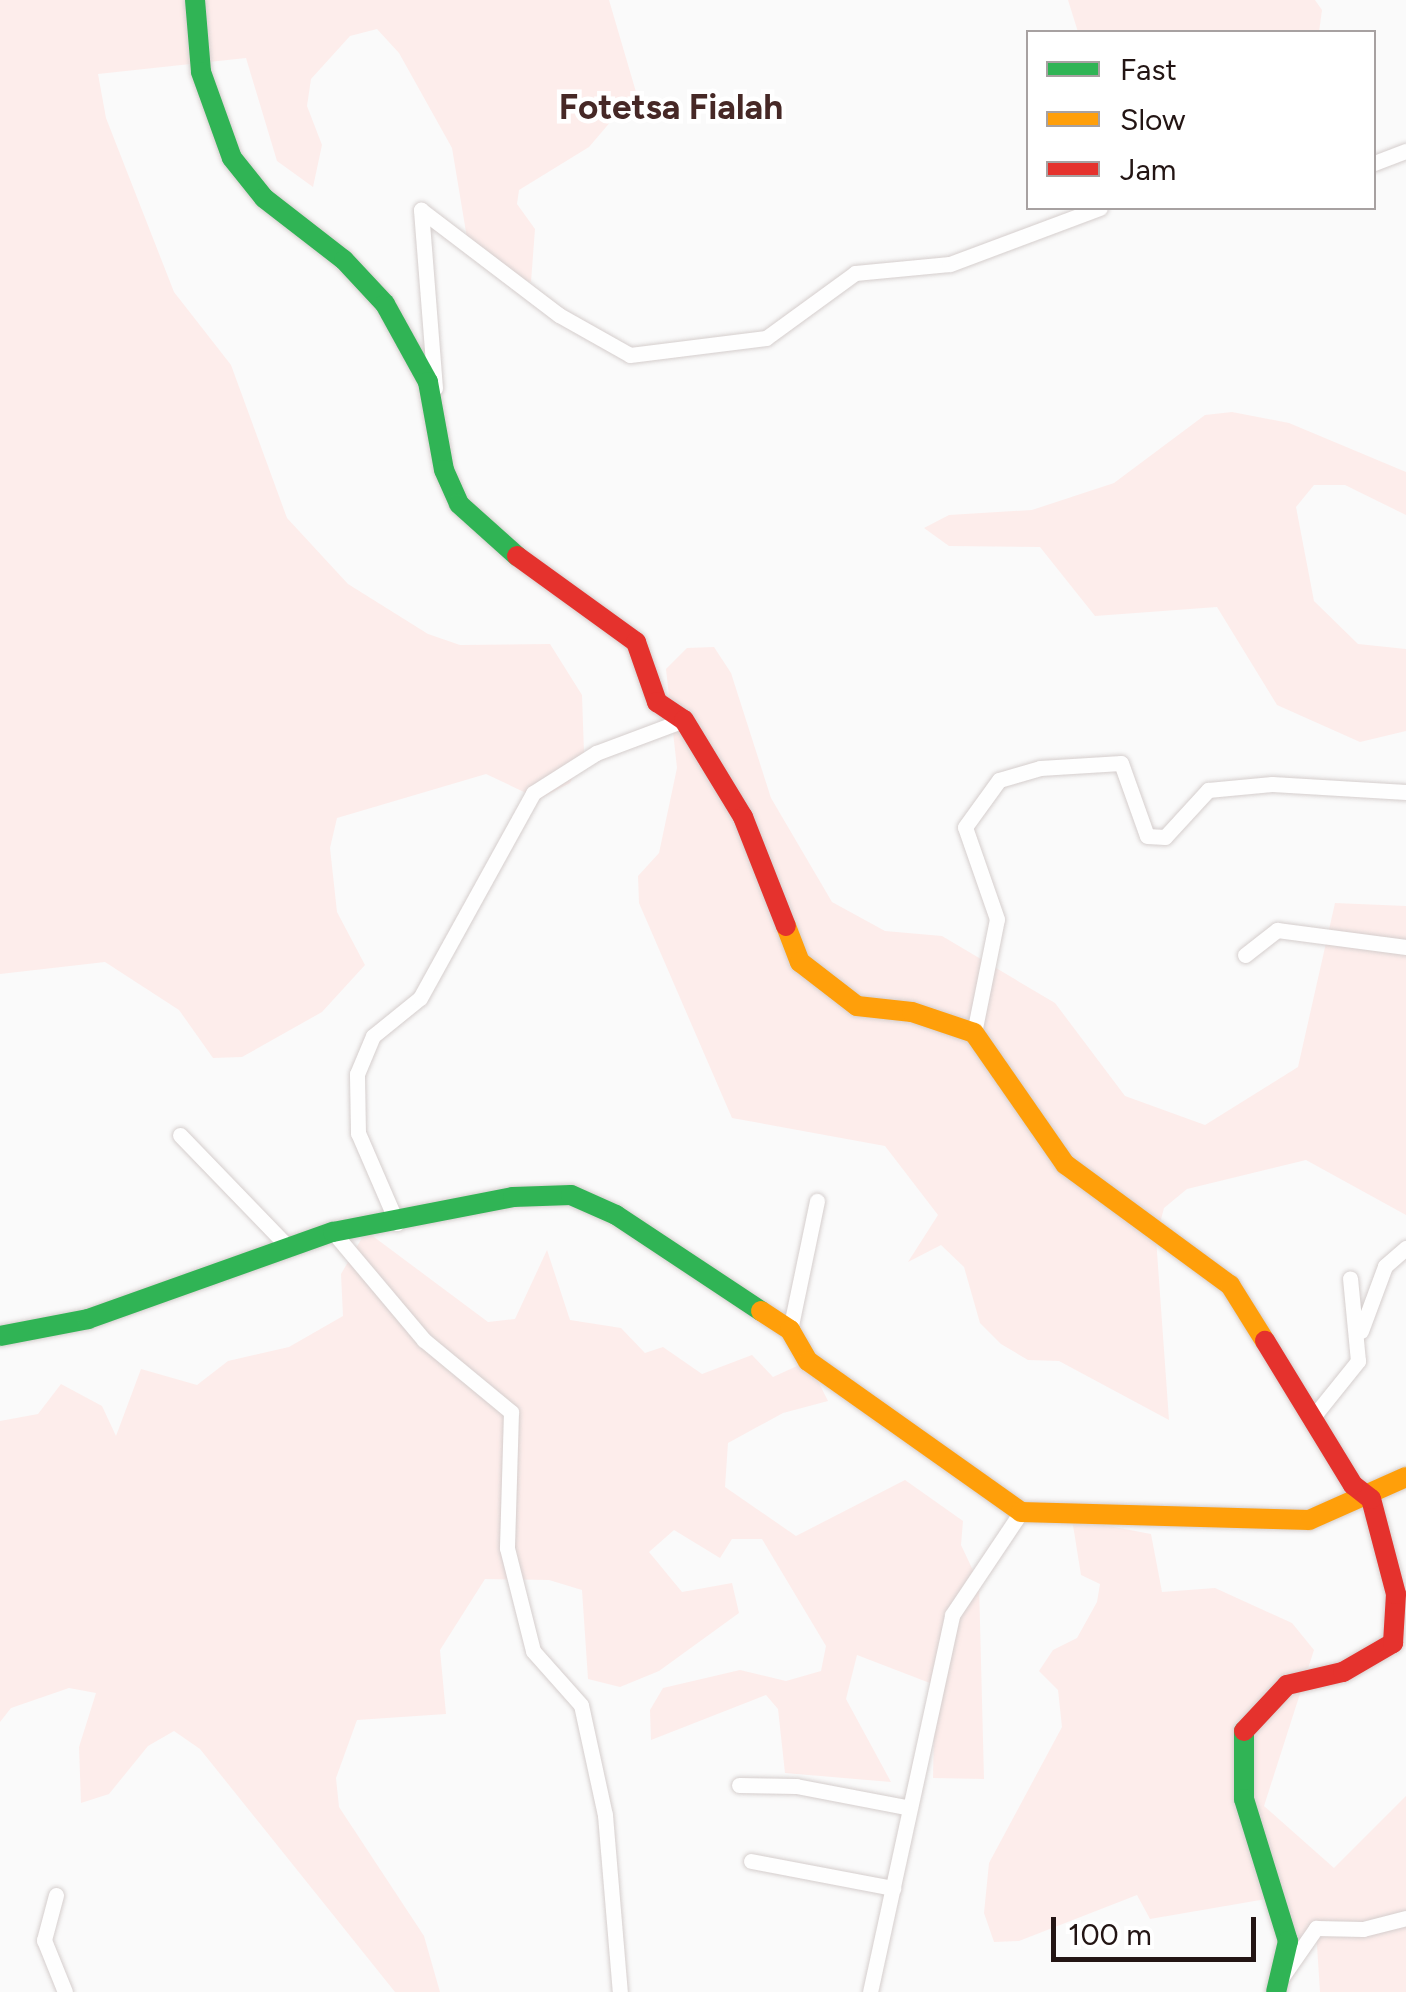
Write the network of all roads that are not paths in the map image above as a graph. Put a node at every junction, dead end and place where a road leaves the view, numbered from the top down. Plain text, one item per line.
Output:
1 (195, 0) edge
2 (1406, 150) edge
3 (1376, 162) edge
4 (1095, 210) edge
5 (438, 427) junction
6 (684, 720) junction
7 (1406, 792) edge
8 (1406, 947) edge
9 (1245, 954) dead end
10 (974, 1032) junction
11 (180, 1135) dead end
12 (818, 1201) dead end
13 (397, 1224) junction
14 (333, 1232) junction
15 (1406, 1248) edge
16 (290, 1249) junction
17 (1350, 1278) dead end
18 (790, 1330) junction
19 (1360, 1335) junction
20 (0, 1336) edge
21 (1313, 1418) junction
22 (1406, 1477) edge
23 (1371, 1499) junction
24 (1020, 1512) junction
25 (739, 1786) dead end
26 (905, 1807) junction
27 (751, 1861) dead end
28 (893, 1888) junction
29 (56, 1896) dead end
30 (1406, 1918) edge
31 (1279, 1985) edge
32 (616, 1990) edge
33 (65, 1992) edge
34 (870, 1992) edge

1 - 5 street
2 - 3 street
4 - 5 street
5 - 6 street
6 - 10 street
6 - 13 street
7 - 10 street
8 - 9 street
10 - 21 street
11 - 16 street
12 - 18 street
13 - 14 street
13 - 18 street
14 - 16 street
14 - 32 street
15 - 19 street
16 - 20 street
17 - 19 street
18 - 24 street
19 - 21 street
21 - 23 street
22 - 23 street
23 - 24 street
23 - 31 street
24 - 26 street
25 - 26 street
26 - 28 street
27 - 28 street
28 - 34 street
29 - 33 street
30 - 31 street

